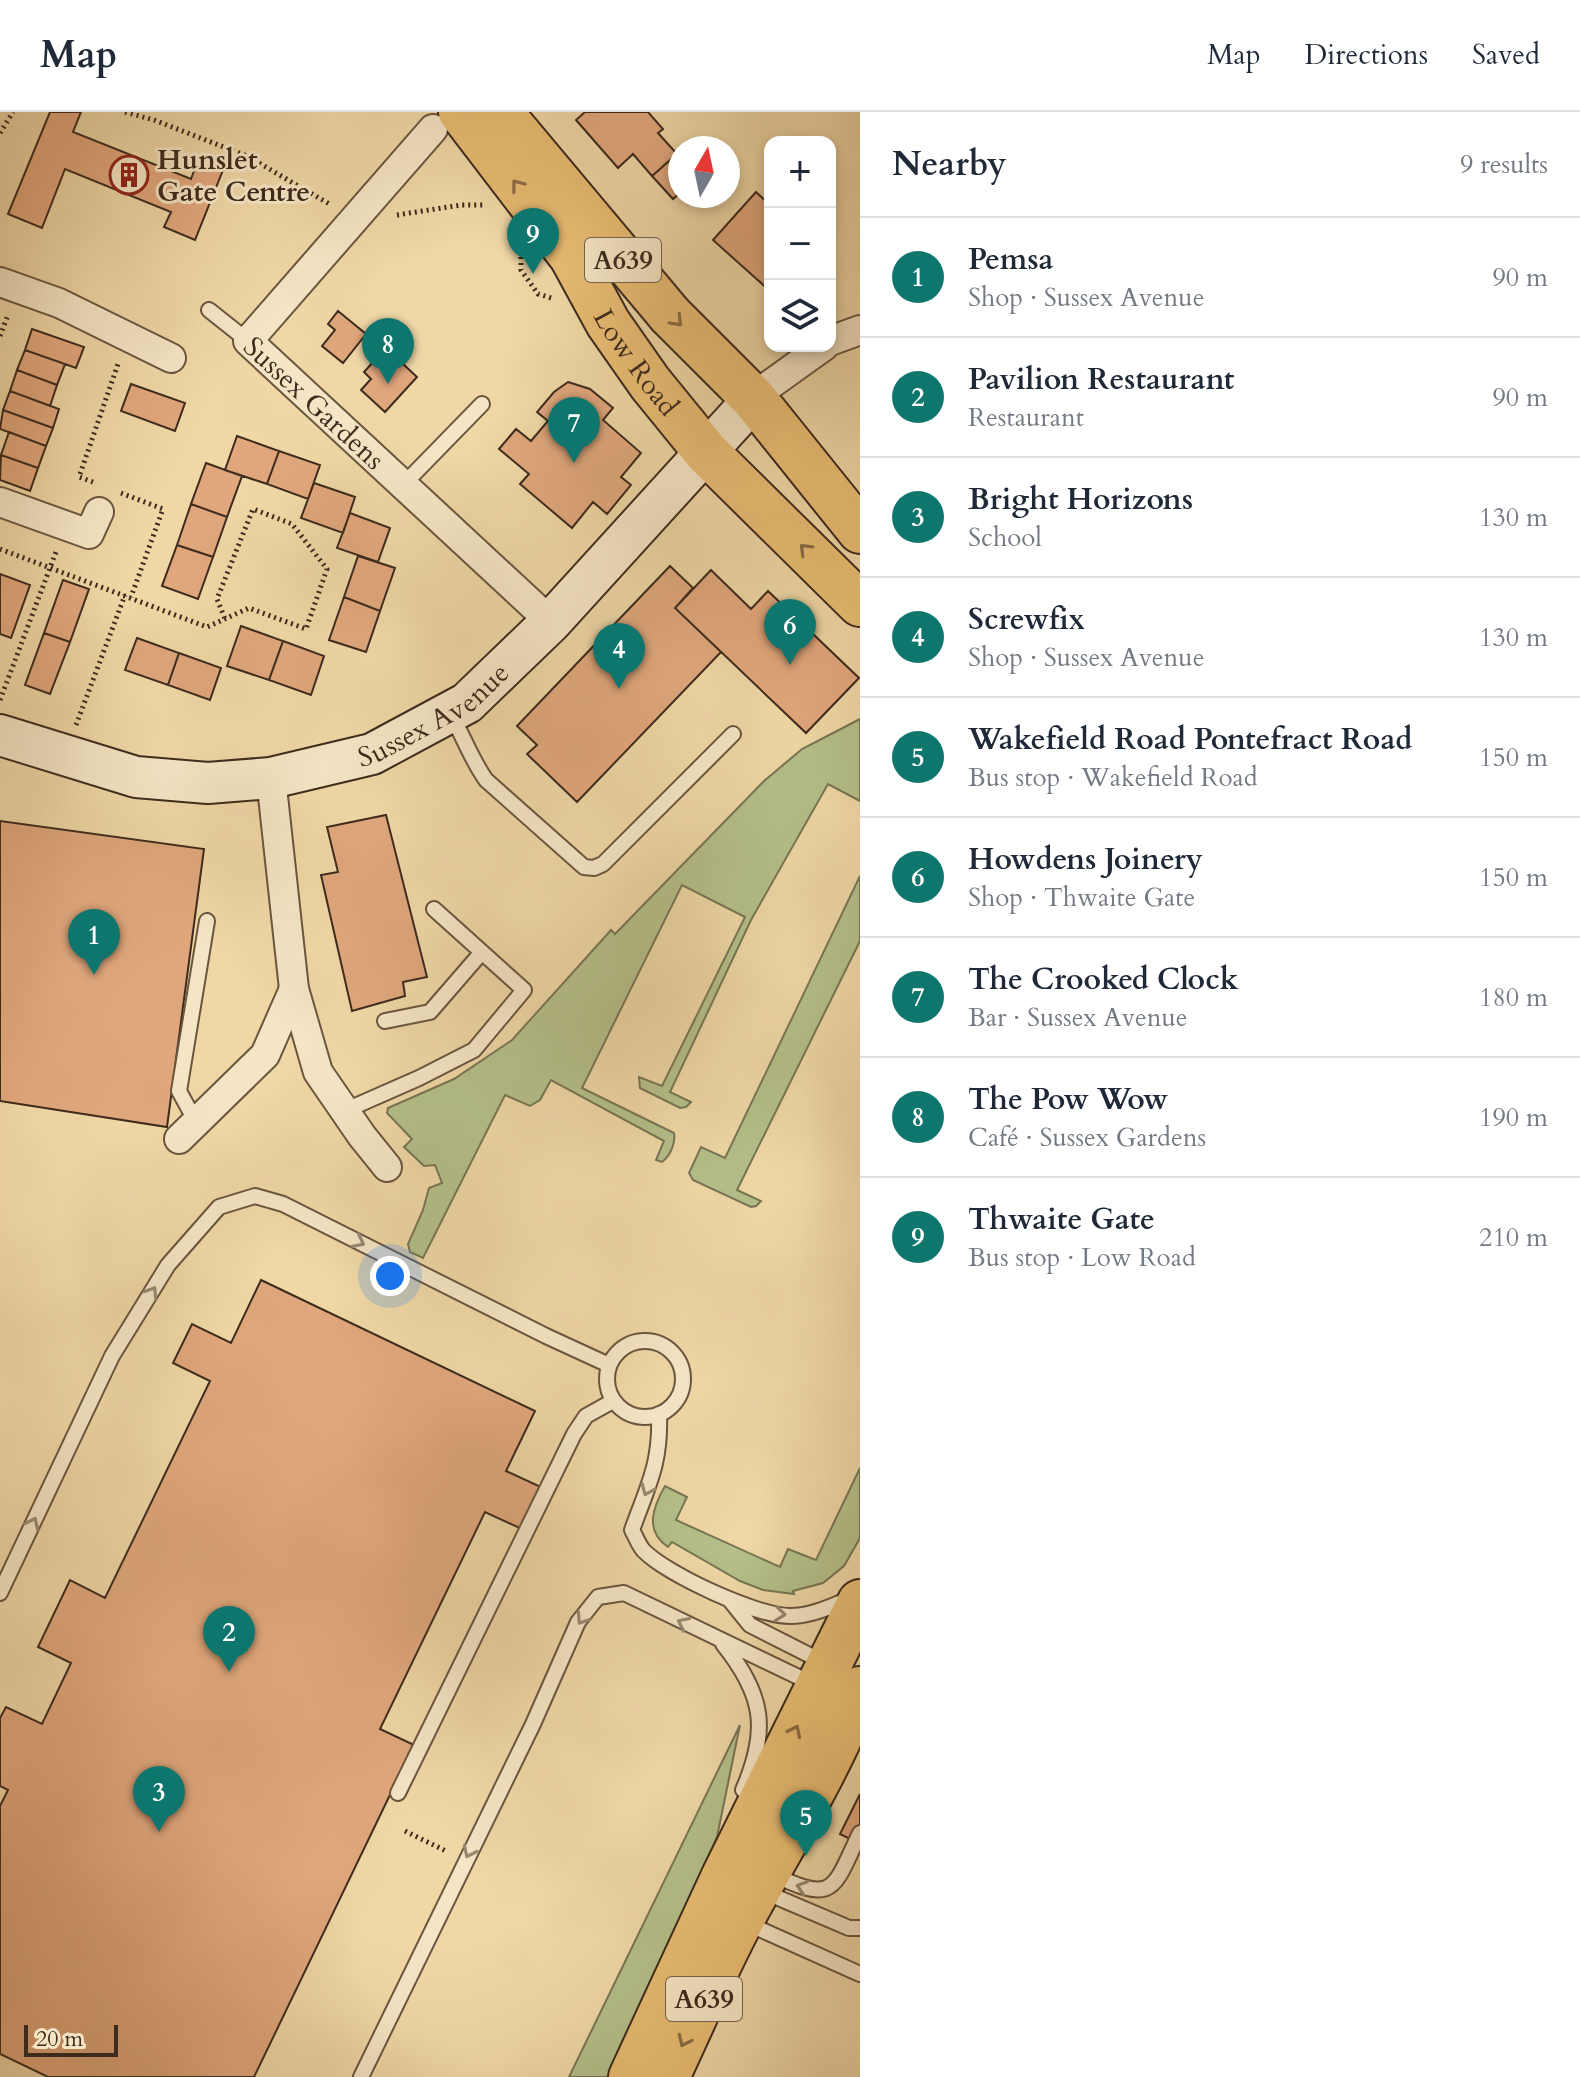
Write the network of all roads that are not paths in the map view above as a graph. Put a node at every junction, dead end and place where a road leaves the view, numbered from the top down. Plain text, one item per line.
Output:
1 (500, 112) edge
2 (447, 121) edge
3 (605, 239) junction
4 (0, 282) edge
5 (209, 310) dead end
6 (860, 330) edge
7 (836, 339) edge
8 (248, 341) junction
9 (816, 352) edge
10 (171, 358) dead end
11 (754, 399) junction
12 (482, 404) dead end
13 (707, 453) junction
14 (403, 485) junction
15 (0, 502) edge
16 (99, 512) dead end
17 (860, 531) edge
18 (860, 604) edge
19 (551, 622) junction
20 (449, 713) junction
21 (733, 734) dead end
22 (0, 735) edge
23 (271, 778) junction
24 (434, 909) dead end
25 (207, 921) dead end
26 (482, 952) junction
27 (294, 989) junction
28 (385, 1021) dead end
29 (344, 1111) junction
30 (188, 1131) joint
31 (387, 1167) dead end
32 (609, 1365) junction
33 (613, 1401) junction
34 (659, 1414) junction
35 (0, 1593) edge
36 (860, 1594) edge
37 (729, 1599) junction
38 (860, 1602) edge
39 (721, 1641) junction
40 (842, 1683) edge
41 (398, 1793) dead end
42 (736, 1808) dead end
43 (860, 1833) edge
44 (732, 1897) junction
45 (860, 1928) edge
46 (860, 1974) edge
47 (361, 2077) edge
48 (631, 2077) edge
49 (667, 2077) edge

1 - 3 main road, Low Road / A639
2 - 8 street, Sussex Gardens
13 -> 2 main road, Low Road / A639
3 -> 11 main road, Low Road / A639
3 - 13 main road, A639
4 - 10 street
5 - 8 lane
6 - 7 street
8 - 14 street, Sussex Gardens
9 - 11 street
11 - 13 street, Sussex Avenue
11 - 17 main road, A639
12 - 14 lane
18 -> 13 main road, A639
13 - 19 street, Sussex Avenue
14 - 19 street, Sussex Gardens
15 - 16 street
19 - 20 street, Sussex Avenue
20 - 21 lane
20 - 23 street, Sussex Avenue
22 - 23 street, Sussex Avenue
23 - 27 street
24 - 26 lane
25 - 30 lane
26 - 28 lane
26 - 29 lane
27 - 29 street
27 - 30 street
29 - 31 street
32 - 33 lane
32 - 34 lane
35 -> 32 lane
33 - 34 lane
33 - 41 lane
34 -> 37 lane
37 -> 36 lane
37 - 40 lane
38 - 40 main road, A639
39 - 40 lane
39 - 42 lane
39 -> 47 lane
40 - 44 main road, A639
43 -> 44 lane
44 - 45 lane
44 - 46 lane
44 - 48 main road, A639
44 -> 49 main road, A639

